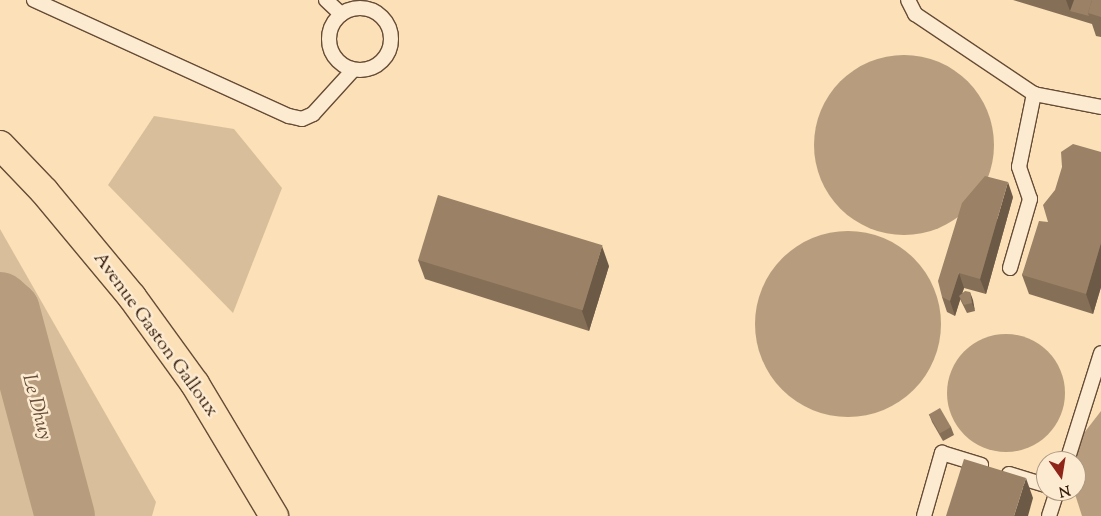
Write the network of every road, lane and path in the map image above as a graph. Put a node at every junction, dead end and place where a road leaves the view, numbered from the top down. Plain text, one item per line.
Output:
1 (34, 0) edge
2 (326, 0) edge
3 (908, 0) edge
4 (341, 14) junction
5 (353, 70) junction
6 (1034, 94) junction
7 (1101, 106) edge
8 (0, 145) edge
9 (1010, 268) dead end
10 (1101, 353) edge
11 (1070, 451) edge
12 (1036, 482) edge
13 (1054, 501) edge
14 (274, 516) edge
15 (924, 516) edge
16 (1050, 516) edge

1 - 5 lane
2 - 4 lane
3 - 6 lane
4 - 5 lane
4 - 5 lane
6 - 7 lane
6 - 9 lane
8 - 14 main road, Avenue Gaston Galloux
10 - 11 lane
12 - 15 lane
13 - 16 lane

